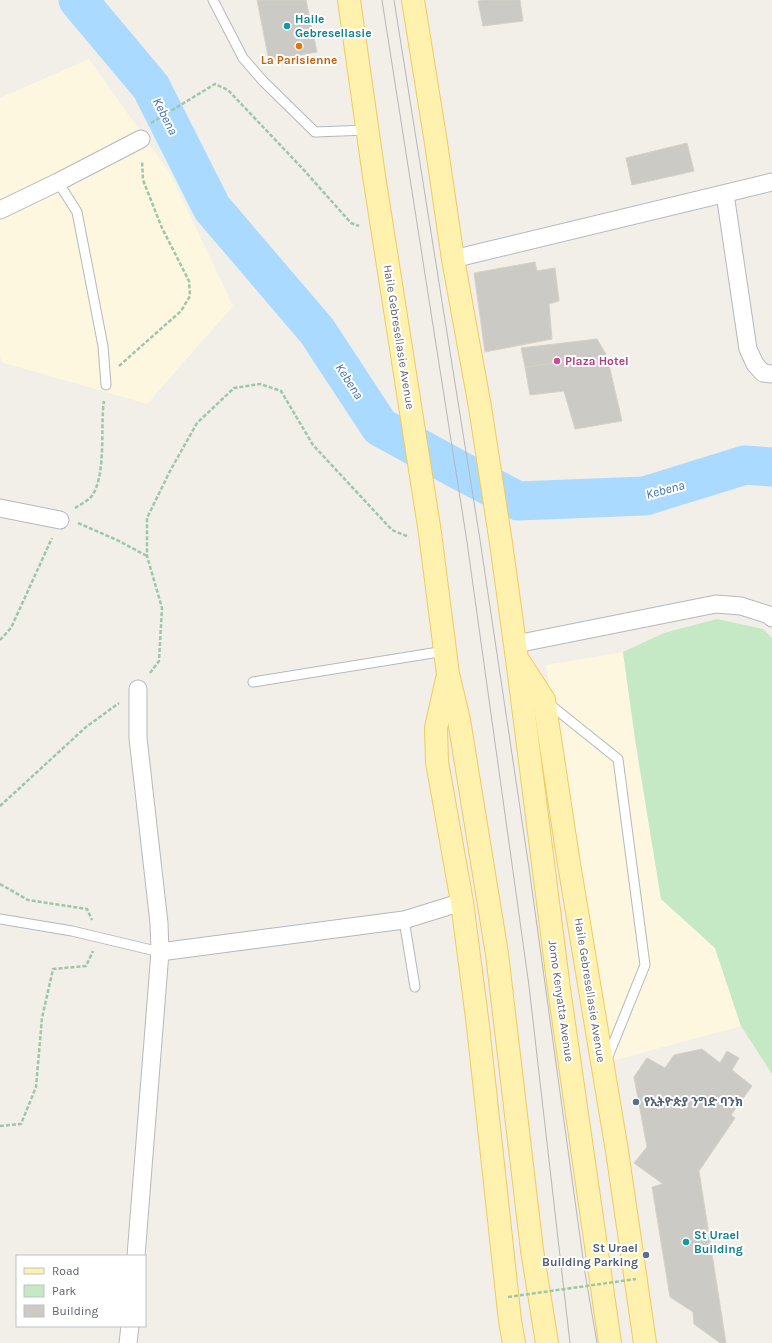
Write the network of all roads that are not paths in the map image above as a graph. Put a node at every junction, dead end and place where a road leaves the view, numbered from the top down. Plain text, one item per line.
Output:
1 (213, 0) edge
2 (349, 0) edge
3 (413, 0) edge
4 (368, 130) junction
5 (141, 139) dead end
6 (58, 182) junction
7 (772, 182) edge
8 (725, 194) junction
9 (0, 210) edge
10 (453, 259) junction
11 (772, 374) edge
12 (106, 385) dead end
13 (0, 508) edge
14 (60, 520) dead end
15 (772, 618) edge
16 (445, 651) junction
17 (516, 652) junction
18 (448, 674) junction
19 (253, 682) dead end
20 (138, 689) road end
21 (544, 700) junction
22 (462, 902) junction
23 (0, 918) edge
24 (404, 920) junction
25 (160, 952) junction
26 (415, 987) dead end
27 (603, 1068) junction
28 (136, 1255) edge
29 (510, 1321) junction
30 (130, 1327) edge
31 (128, 1343) edge
32 (503, 1343) edge
33 (514, 1343) edge
34 (547, 1343) edge
35 (610, 1343) edge
36 (645, 1343) edge

1 - 4 lane
2 - 4 main road, Haile Gebresellasie Avenue
3 - 10 main road
4 - 16 main road, Haile Gebresellasie Avenue
5 - 6 street
6 - 9 street
6 - 12 lane
7 - 8 street
8 - 10 street
8 - 11 street
10 - 17 main road, Jomo Kenyatta Avenue
13 - 14 street
15 - 17 street
16 - 18 main road, Haile Gebresellasie Avenue
16 - 19 lane
17 - 21 main road, Haile Gebresellasie Avenue
17 - 35 main road, Jomo Kenyatta Avenue
18 - 22 main road, Haile Gebresellasie Avenue
18 - 34 main road, Haile Gebresellasie Avenue
20 - 25 street
21 - 27 main road, Haile Gebresellasie Avenue
21 - 27 lane
22 - 24 street
22 - 29 main road, Haile Gebresellasie Avenue
23 - 25 lane
24 - 25 street
24 - 26 lane
25 - 28 street
27 - 36 main road, Haile Gebresellasie Avenue
29 - 32 main road
29 - 33 main road, Haile Gebresellasie Avenue
30 - 31 street

